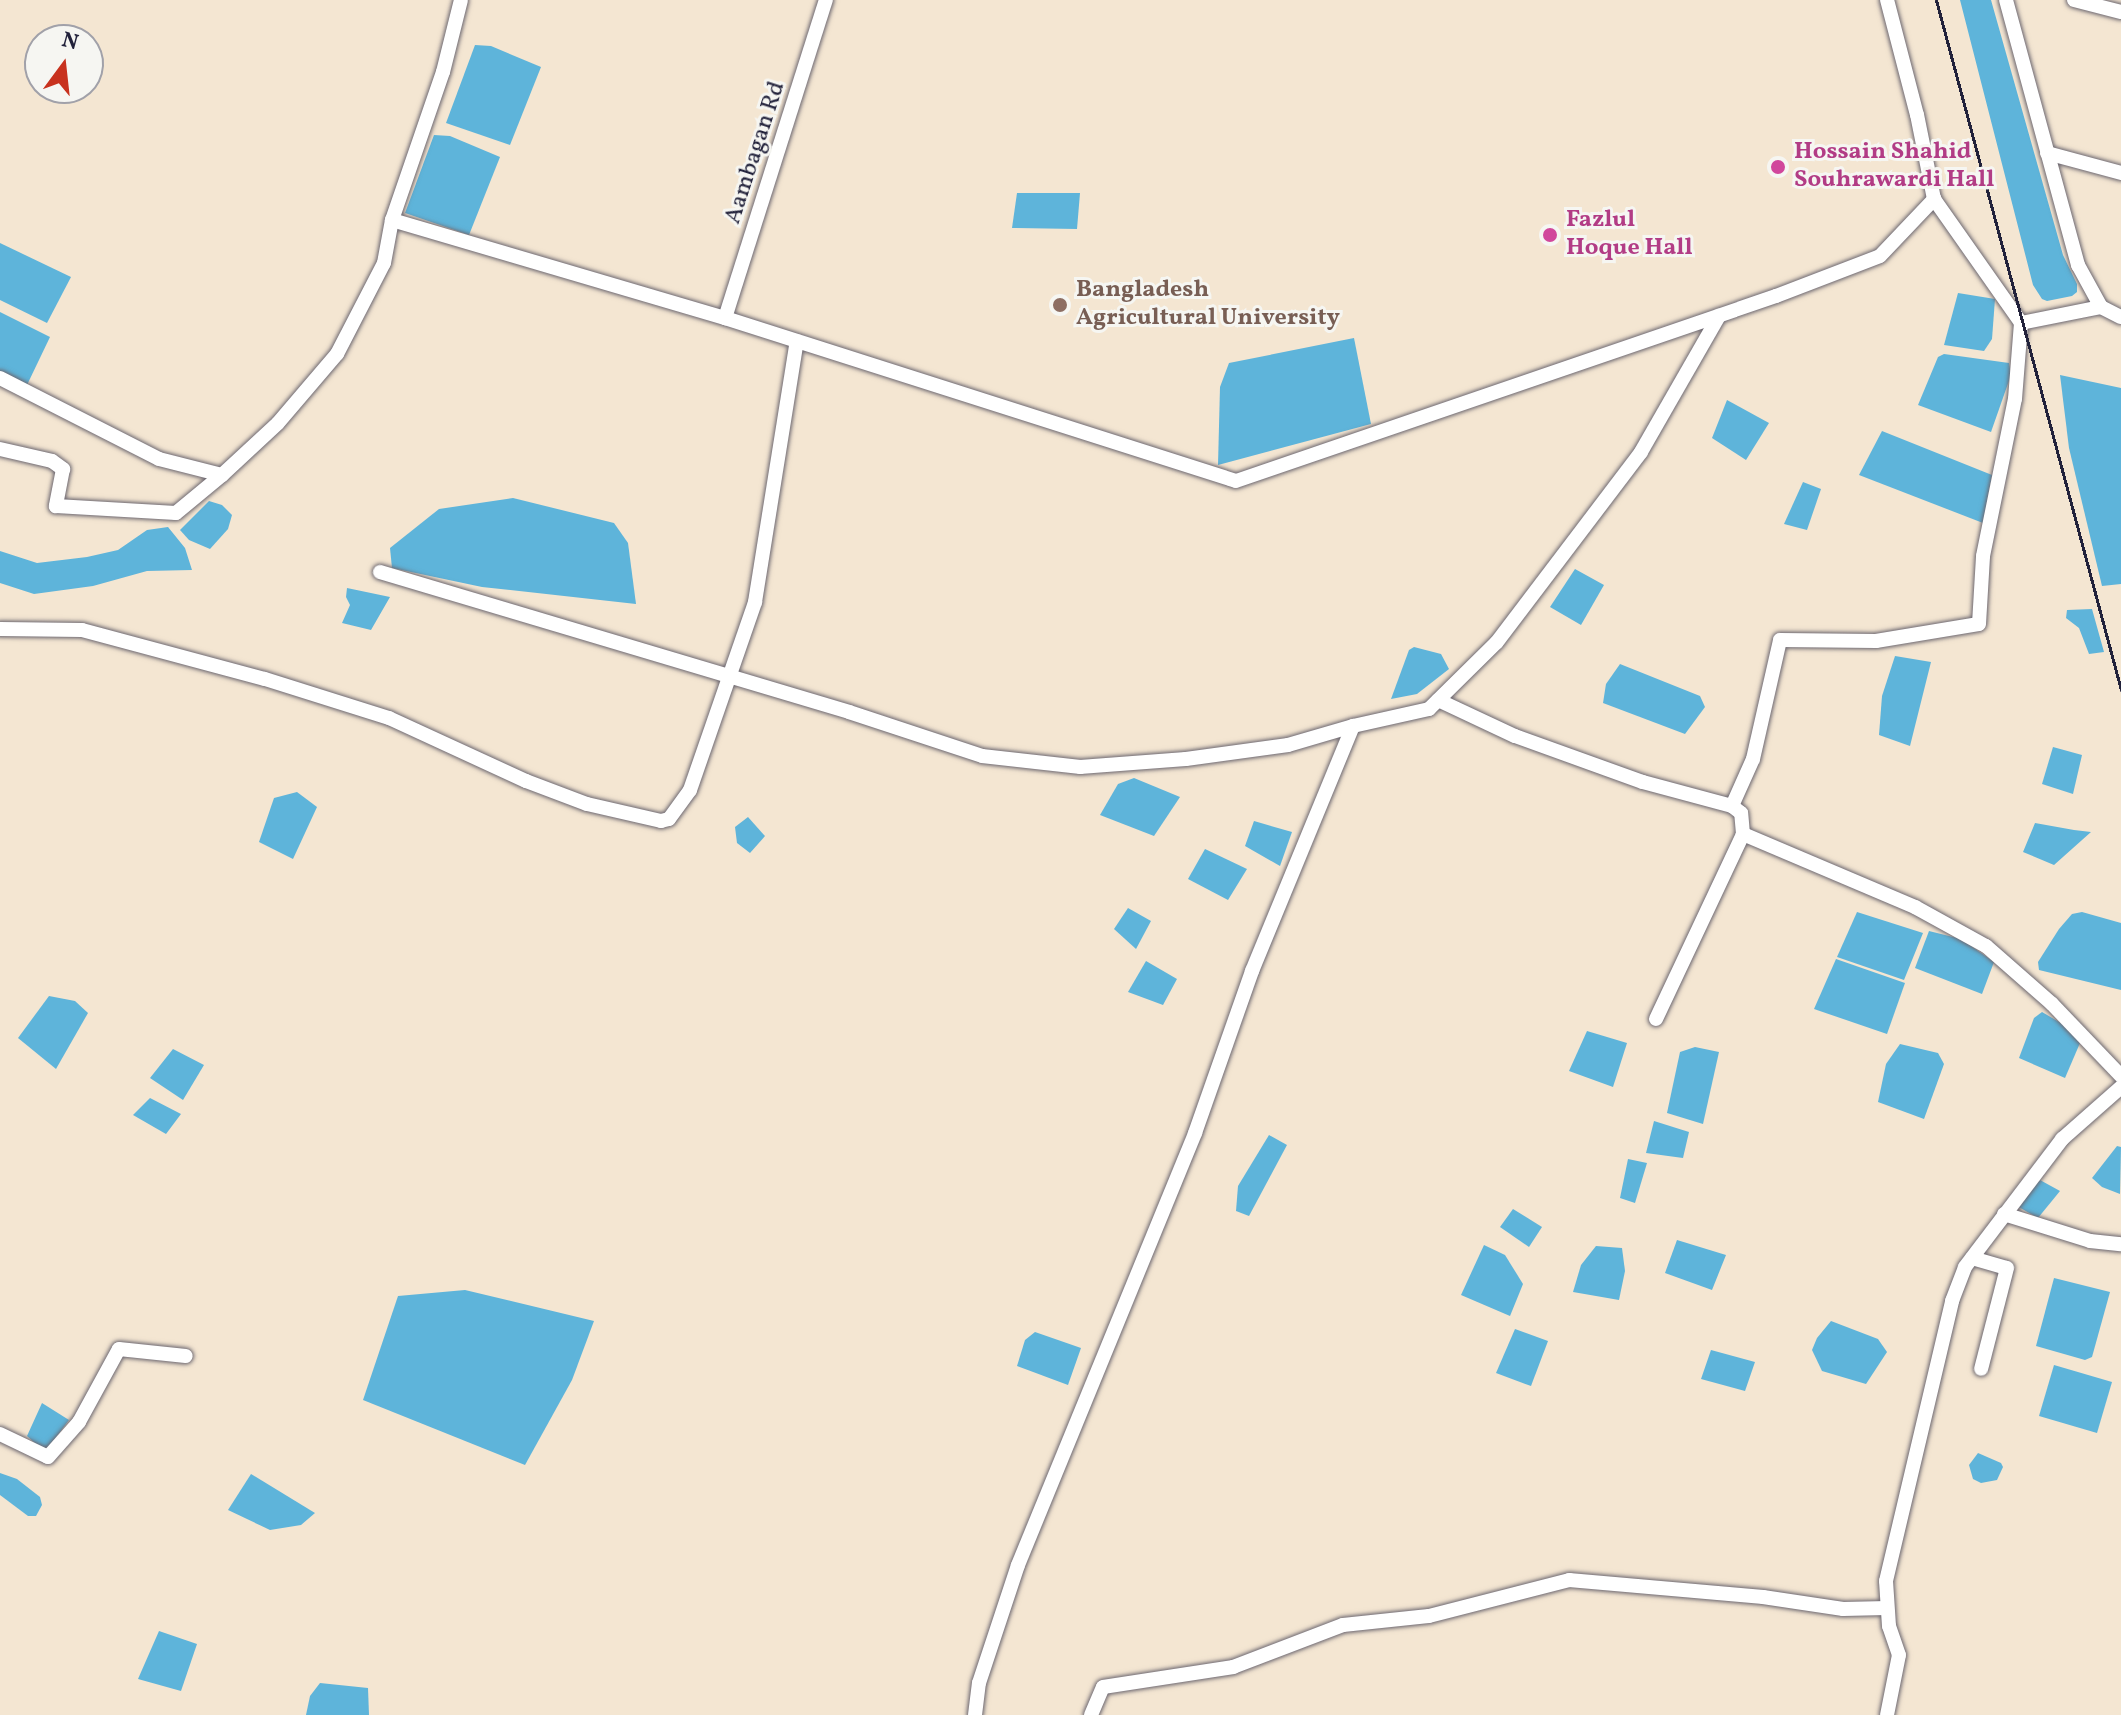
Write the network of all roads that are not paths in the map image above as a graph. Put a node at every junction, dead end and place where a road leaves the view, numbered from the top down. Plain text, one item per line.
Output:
1 (461, 0) edge
2 (826, 0) edge
3 (1887, 0) edge
4 (2006, 0) edge
5 (2074, 0) edge
6 (2121, 12) edge
7 (2047, 153) junction
8 (2121, 173) edge
9 (1934, 199) junction
10 (392, 220) junction
11 (2101, 307) junction
12 (1719, 316) junction
13 (2121, 317) edge
14 (725, 318) junction
15 (2021, 323) junction
16 (797, 341) junction
17 (0, 378) edge
18 (0, 449) edge
19 (222, 475) junction
20 (380, 572) dead end
21 (0, 629) edge
22 (728, 677) junction
23 (1438, 700) junction
24 (1353, 726) junction
25 (1732, 806) junction
26 (1743, 834) junction
27 (1656, 1019) dead end
28 (2121, 1076) edge
29 (2121, 1087) edge
30 (2004, 1214) junction
31 (2121, 1244) edge
32 (1972, 1258) junction
33 (186, 1356) dead end
34 (1981, 1369) dead end
35 (0, 1434) edge
36 (1887, 1608) junction
37 (975, 1715) edge
38 (1091, 1715) edge
39 (1887, 1715) edge

1 - 10 street
2 - 14 street, Aambagan Rd
3 - 9 street
4 - 7 street
5 - 6 street
7 - 8 street
7 - 11 street
9 - 12 street
9 - 15 street
10 - 14 street
10 - 19 street
11 - 13 street
11 - 15 street
12 - 16 street
12 - 23 street
14 - 16 street
15 - 25 street
16 - 22 street
17 - 19 street
18 - 19 street
20 - 22 street
21 - 22 street
22 - 24 street
23 - 24 street
23 - 25 street
24 - 37 street
25 - 26 street
26 - 27 street
26 - 28 street
29 - 30 street
30 - 31 street
30 - 32 street
32 - 34 street
32 - 36 street
33 - 35 street
36 - 38 street
36 - 39 street

